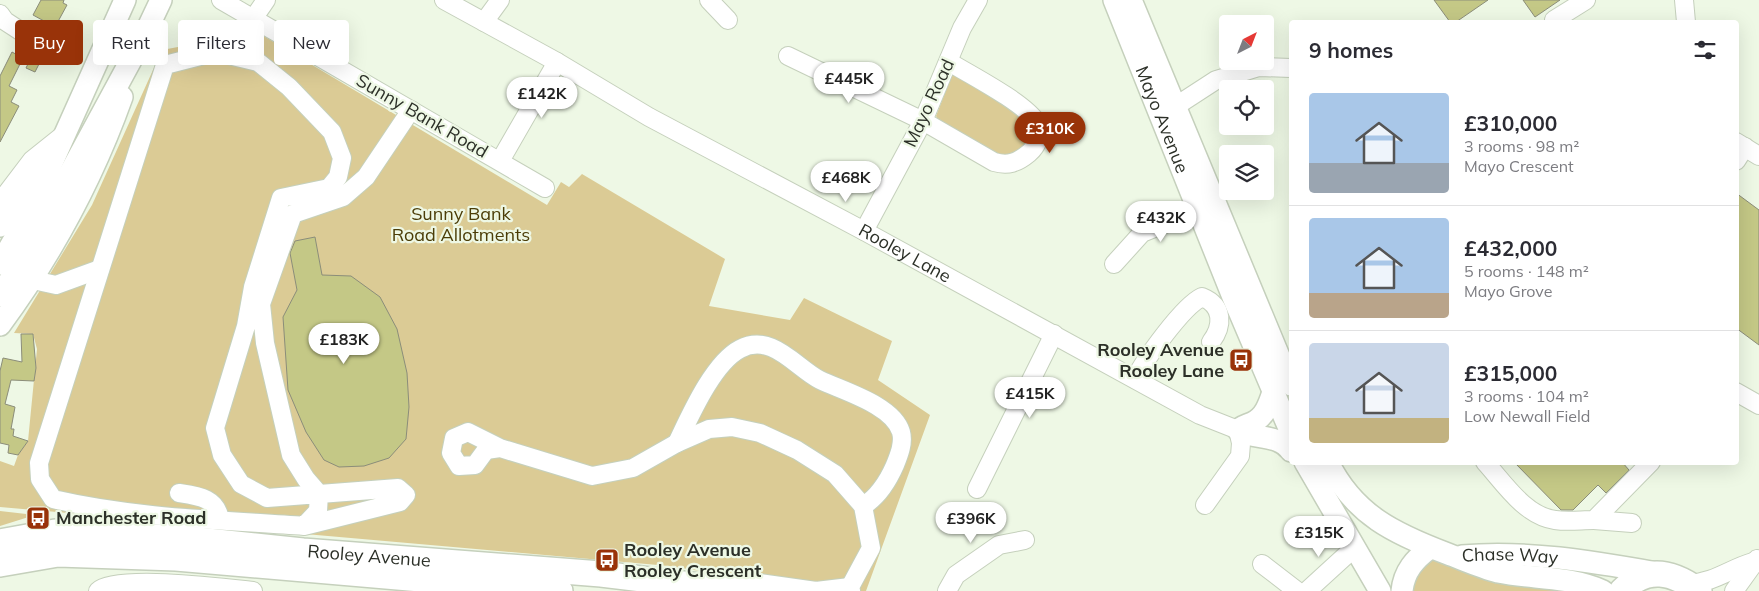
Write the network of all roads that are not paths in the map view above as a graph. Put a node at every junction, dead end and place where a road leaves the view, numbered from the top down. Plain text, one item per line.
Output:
1 (125, 0) edge
2 (161, 0) edge
3 (221, 0) edge
4 (266, 0) edge
5 (444, 0) edge
6 (500, 0) edge
7 (709, 0) edge
8 (978, 0) edge
9 (1114, 0) edge
10 (1131, 0) edge
11 (1586, 0) edge
12 (1684, 0) edge
13 (0, 14) edge
14 (253, 19) junction
15 (152, 20) edge
16 (728, 20) dead end
17 (1554, 20) dead end
18 (1686, 20) edge
19 (484, 22) junction
20 (15, 28) edge
21 (788, 56) dead end
22 (557, 62) junction
23 (949, 62) junction
24 (128, 65) edge
25 (133, 65) edge
26 (1289, 68) edge
27 (1176, 106) junction
28 (411, 110) junction
29 (923, 121) junction
30 (59, 144) junction
31 (500, 161) junction
32 (545, 188) dead end
33 (0, 202) edge
34 (1199, 210) junction
35 (0, 226) edge
36 (864, 231) junction
37 (0, 264) edge
38 (1114, 264) dead end
39 (100, 269) junction
40 (33, 280) junction
41 (0, 296) edge
42 (255, 306) junction
43 (0, 325) edge
44 (1054, 334) junction
45 (1210, 342) dead end
46 (1135, 379) junction
47 (1282, 388) edge
48 (1739, 394) edge
49 (1759, 406) edge
50 (1289, 423) edge
51 (1238, 430) junction
52 (676, 443) junction
53 (500, 448) dead end
54 (1289, 450) edge
55 (1487, 465) edge
56 (1648, 465) edge
57 (1315, 467) edge
58 (976, 489) dead end
59 (179, 493) dead end
60 (319, 494) junction
61 (1205, 505) dead end
62 (863, 506) junction
63 (220, 520) junction
64 (1594, 520) junction
65 (1632, 523) dead end
66 (304, 526) junction
67 (201, 530) junction
68 (1349, 539) junction
69 (1026, 540) dead end
70 (0, 542) edge
71 (1430, 548) junction
72 (1454, 556) junction
73 (1756, 559) edge
74 (0, 564) edge
75 (1262, 564) dead end
76 (1657, 574) junction
77 (460, 587) edge
78 (1694, 587) edge
79 (732, 589) edge
80 (851, 589) edge
81 (97, 590) edge
82 (253, 591) edge
83 (560, 591) edge
84 (947, 591) edge
85 (1297, 591) edge
86 (1306, 591) edge
87 (1380, 591) edge
88 (1402, 591) edge
89 (1603, 591) edge
90 (1622, 591) edge
91 (1734, 591) edge

1 - 30 main road
2 - 15 main road
3 - 14 street, Sunny Bank Road
4 - 14 street
5 - 19 street, Rooley Lane
6 - 19 street
7 - 16 street
8 - 23 street, Mayo Road
9 - 34 main road, Mayo Avenue
10 - 27 main road, Mayo Avenue
11 - 17 street
12 - 18 street
13 - 20 street
14 - 28 street, Sunny Bank Road
19 - 22 street, Rooley Lane
21 - 29 street
22 - 31 street
22 - 36 street, Rooley Lane
23 - 29 street, Mayo Road
23 - 29 street
24 - 41 main road
25 - 40 main road
26 - 27 street
27 - 47 main road, Mayo Avenue
28 - 31 street, Sunny Bank Road
28 - 42 street
29 - 36 street, Mayo Road
30 - 33 street
30 - 35 main road
30 - 37 main road
31 - 32 street, Sunny Bank Road
34 - 38 street
34 - 47 main road, Mayo Avenue
36 - 44 street, Rooley Lane
39 - 40 street
39 - 42 street
39 - 67 street
40 - 43 main road
42 - 60 street
42 - 60 street
44 - 46 street, Rooley Lane
44 - 58 street
45 - 46 street
46 - 51 street, Rooley Lane
47 - 50 main road, Mayo Avenue
47 - 51 main road
48 - 49 street
51 - 54 main road
51 - 61 street
52 - 53 street
52 - 62 street
52 - 62 street
55 - 64 street
56 - 64 street
57 - 68 main road
57 - 71 main road
59 - 63 street
60 - 66 street
60 - 66 street
62 - 80 street
63 - 66 street
63 - 67 street
64 - 65 street
67 - 70 highway, Rooley Avenue
67 - 79 highway, Rooley Avenue
68 - 86 street
68 - 87 main road
69 - 84 street
71 - 72 main road
71 - 88 main road
72 - 76 main road, Chase Way
72 - 89 main road, Chase Way
73 - 78 street
73 - 91 street
74 - 77 highway, Rooley Avenue
75 - 85 street
76 - 78 highway, Chase Way
76 - 90 highway
77 - 83 highway, Rooley Avenue
79 - 80 street
81 - 82 street

